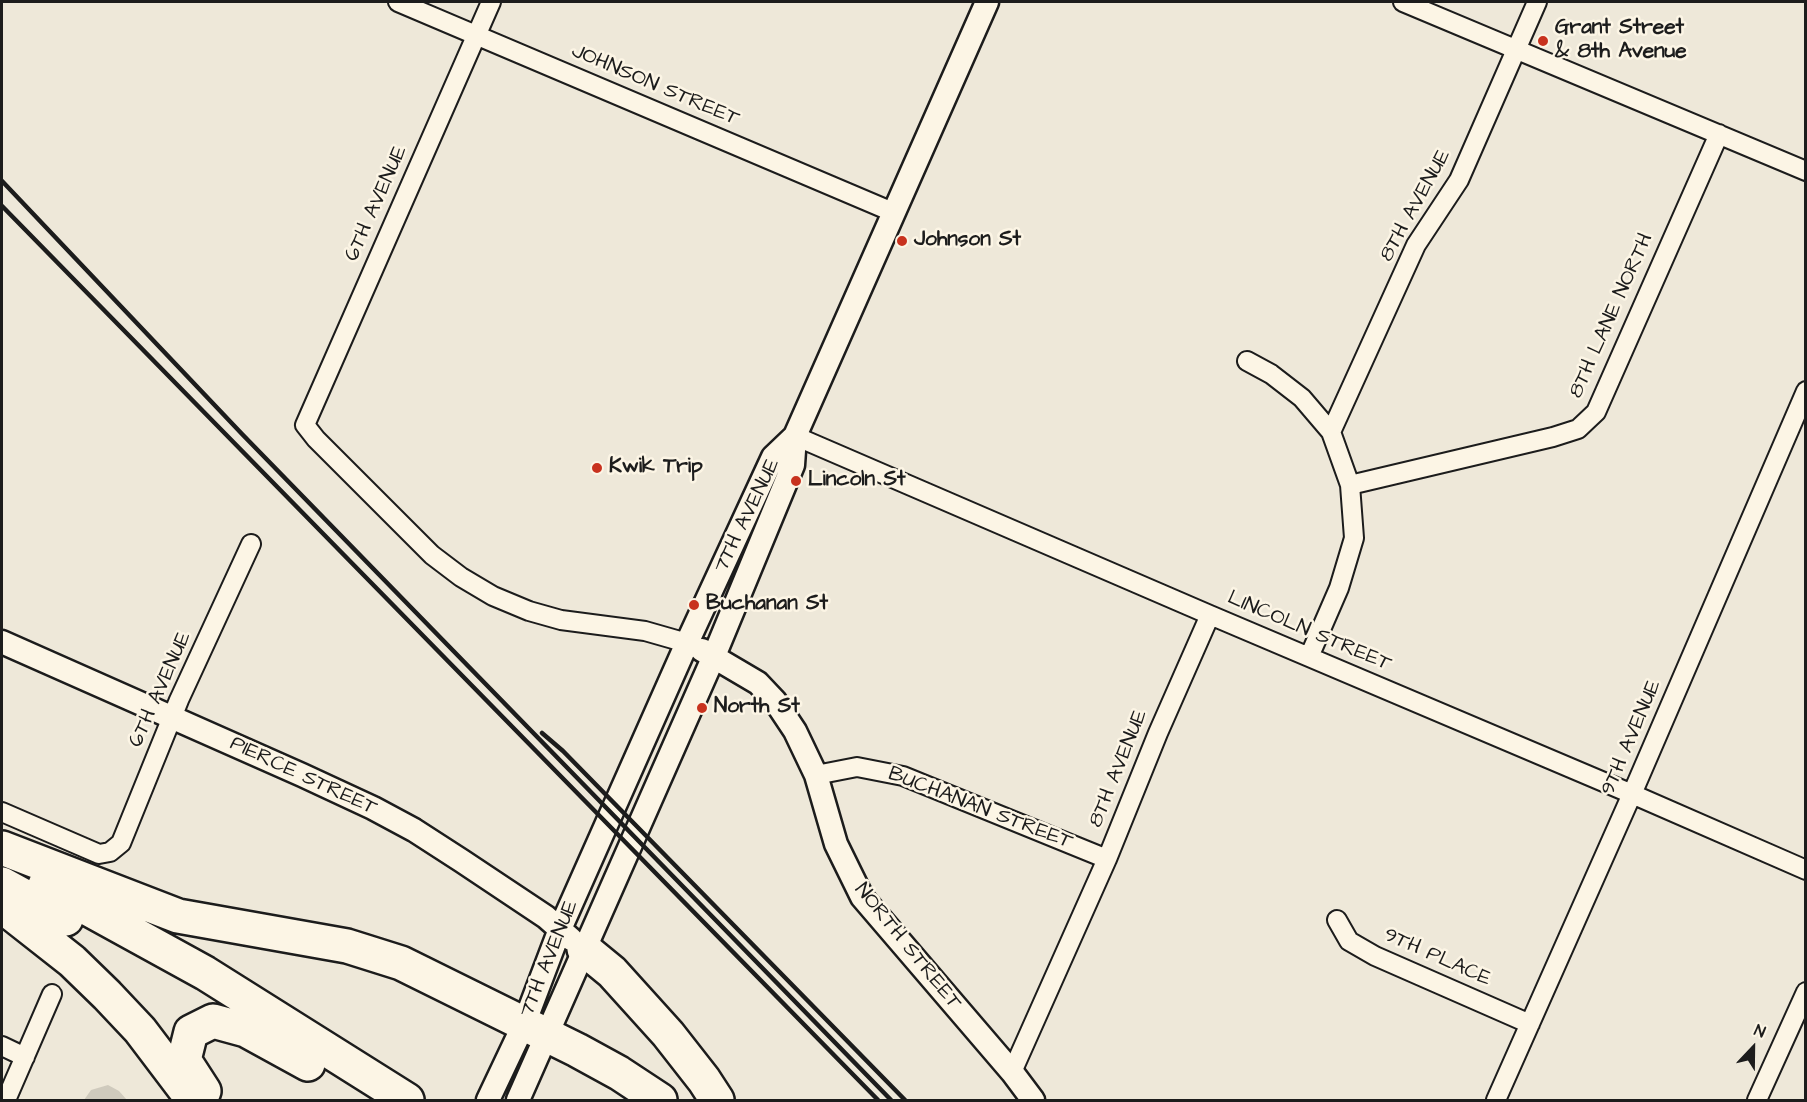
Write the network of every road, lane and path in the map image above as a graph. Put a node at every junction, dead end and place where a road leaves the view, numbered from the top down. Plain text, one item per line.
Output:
1 (398, 2) edge
2 (491, 2) edge
3 (987, 2) edge
4 (1403, 2) edge
5 (1537, 2) edge
6 (477, 34) junction
7 (1516, 49) junction
8 (1719, 134) junction
9 (1806, 171) edge
10 (895, 213) junction
11 (1247, 361) dead end
12 (1806, 391) edge
13 (1331, 432) junction
14 (795, 436) junction
15 (1350, 485) junction
16 (251, 544) dead end
17 (1210, 615) junction
18 (2, 642) edge
19 (687, 643) junction
20 (714, 656) junction
21 (1309, 657) junction
22 (173, 718) junction
23 (816, 775) junction
24 (1632, 794) junction
25 (2, 812) edge
26 (2, 848) edge
27 (1107, 859) junction
28 (2, 864) edge
29 (1806, 870) edge
30 (2, 884) edge
31 (2, 906) edge
32 (1337, 920) dead end
33 (572, 939) junction
34 (1806, 992) edge
35 (52, 994) dead end
36 (1530, 1024) junction
37 (535, 1030) junction
38 (2, 1046) edge
39 (25, 1057) junction
40 (308, 1064) junction
41 (1012, 1072) junction
42 (6, 1101) edge
43 (193, 1101) edge
44 (209, 1101) edge
45 (367, 1101) edge
46 (407, 1101) edge
47 (488, 1101) edge
48 (518, 1101) edge
49 (660, 1101) edge
50 (717, 1101) edge
51 (1033, 1101) edge
52 (1496, 1101) edge
53 (1757, 1101) edge

1 - 6 street, JOHNSON STREET
2 - 6 street, 6TH AVENUE
3 - 10 street, 7TH AVENUE
4 - 7 street
5 - 7 street, 8TH AVENUE
6 - 10 street, JOHNSON STREET
6 - 19 street, 6TH AVENUE
7 - 8 street
7 - 13 street, 8TH AVENUE
8 - 9 street
8 - 15 street, 8TH LANE NORTH
10 - 14 street, 7TH AVENUE
11 - 13 street
12 - 24 street, 9TH AVENUE
13 - 15 street
14 - 17 street, LINCOLN STREET
14 - 19 street, 7TH AVENUE
14 - 20 street
15 - 21 street
16 - 22 street, 6TH AVENUE
17 - 21 street, LINCOLN STREET
17 - 27 street, 8TH AVENUE
18 - 22 street, PIERCE STREET
19 - 20 street
19 - 33 street, 7TH AVENUE
20 - 23 street
20 - 33 street
21 - 24 street, LINCOLN STREET
22 - 25 street, 6TH AVENUE
22 - 33 street, PIERCE STREET
23 - 27 street, BUCHANAN STREET
23 - 41 street, NORTH STREET
24 - 29 street, LINCOLN STREET
24 - 36 street, 9TH AVENUE
26 - 37 highway
27 - 41 street, 8TH AVENUE
28 - 46 highway
30 - 40 highway
31 - 43 highway
32 - 36 street, 9TH PLACE
33 - 37 street, 7TH AVENUE
33 - 37 street
33 - 50 highway
34 - 53 street
35 - 39 street
36 - 52 street, 9TH AVENUE
37 - 47 street, 7TH AVENUE
37 - 48 street
37 - 49 highway
38 - 39 street
39 - 42 street
40 - 44 highway
40 - 45 highway
41 - 51 street, NORTH STREET

